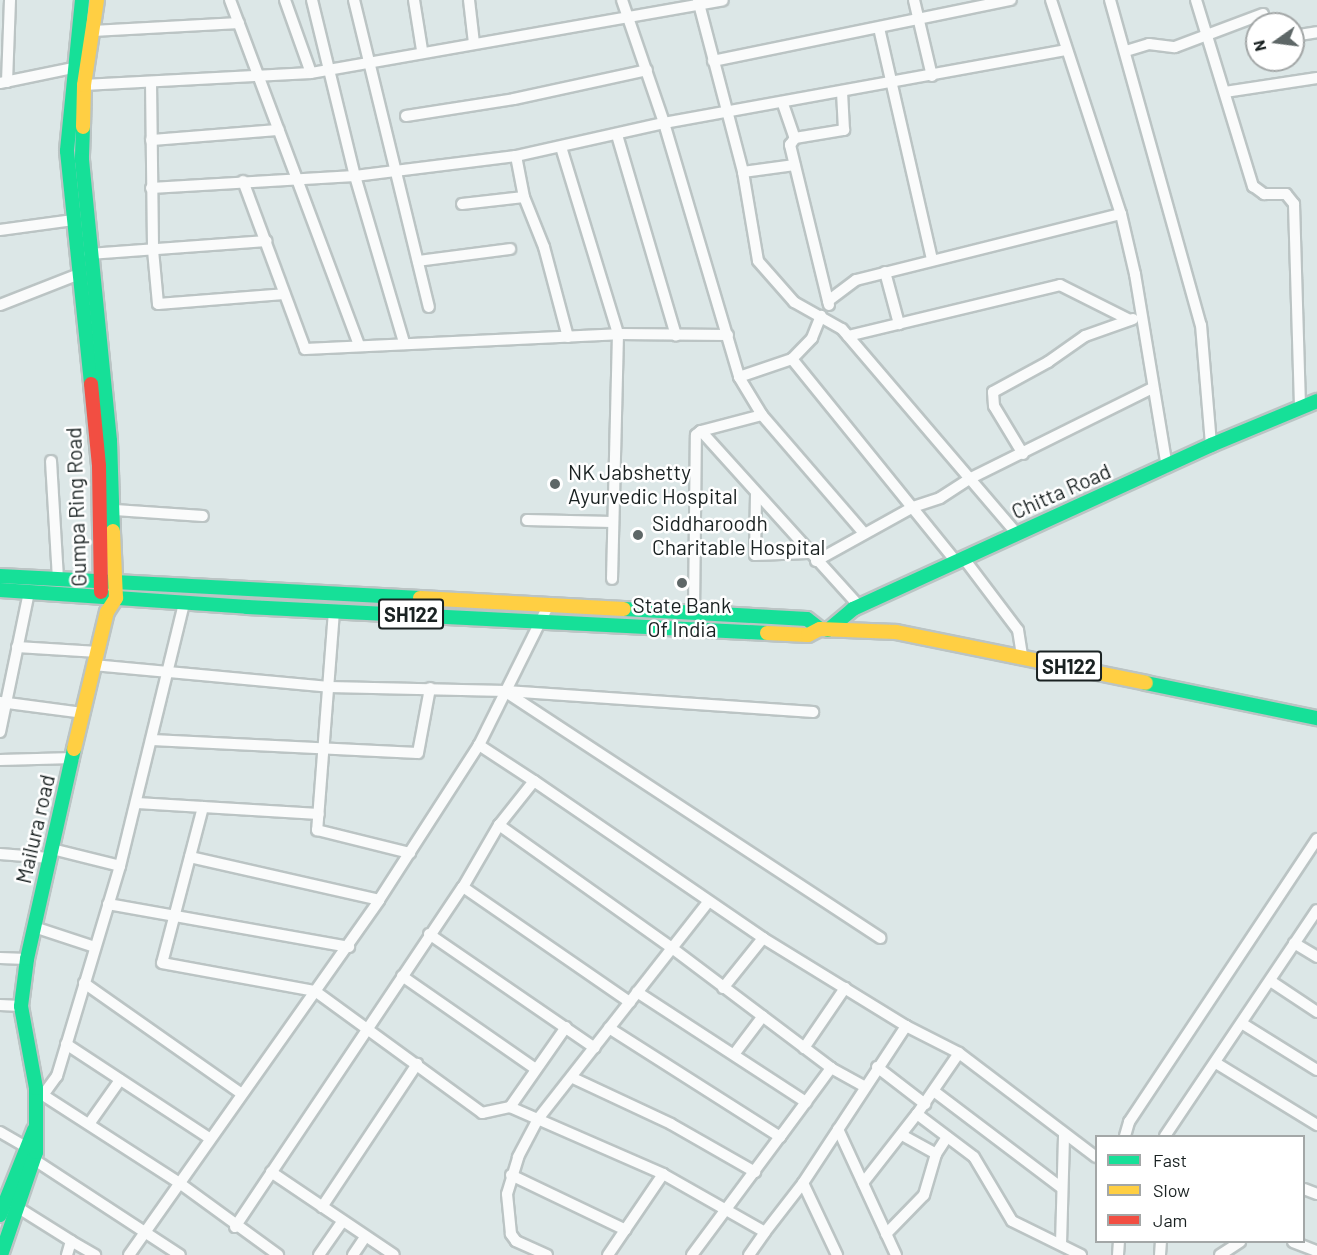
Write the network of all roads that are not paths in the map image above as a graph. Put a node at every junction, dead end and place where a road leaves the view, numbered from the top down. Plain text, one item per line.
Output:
1 (10, 0) edge
2 (82, 0) edge
3 (97, 0) edge
4 (230, 0) edge
5 (285, 0) edge
6 (312, 0) edge
7 (354, 0) edge
8 (414, 0) edge
9 (469, 0) edge
10 (622, 0) edge
11 (723, 0) edge
12 (914, 0) edge
13 (1011, 0) edge
14 (1051, 0) edge
15 (1110, 0) edge
16 (1196, 0) edge
17 (698, 2) edge
18 (628, 17) junction
19 (918, 19) junction
20 (1245, 21) edge
21 (239, 23) junction
22 (879, 28) junction
23 (93, 31) junction
24 (1208, 36) junction
25 (474, 43) junction
26 (422, 50) junction
27 (1065, 50) junction
28 (1126, 51) junction
29 (713, 61) junction
30 (370, 62) junction
31 (74, 68) junction
32 (327, 70) junction
33 (647, 70) junction
34 (311, 73) junction
35 (259, 76) junction
36 (932, 76) junction
37 (1317, 78) edge
38 (151, 82) junction
39 (3, 83) edge
40 (893, 84) junction
41 (84, 85) junction
42 (1225, 92) junction
43 (842, 93) junction
44 (783, 104) junction
45 (728, 113) junction
46 (406, 116) dead end
47 (664, 123) junction
48 (279, 130) junction
49 (617, 135) junction
50 (795, 138) junction
51 (151, 140) junction
52 (561, 147) junction
53 (516, 156) junction
54 (795, 165) junction
55 (396, 170) junction
56 (743, 172) junction
57 (355, 176) junction
58 (299, 180) junction
59 (243, 181) junction
60 (151, 188) junction
61 (524, 197) junction
62 (462, 204) dead end
63 (1121, 214) junction
64 (73, 220) junction
65 (0, 230) edge
66 (267, 241) junction
67 (510, 249) dead end
68 (153, 250) junction
69 (89, 254) junction
70 (932, 260) junction
71 (418, 261) junction
72 (885, 273) junction
73 (79, 274) junction
74 (284, 294) junction
75 (828, 301) junction
76 (0, 305) edge
77 (429, 307) dead end
78 (1141, 316) junction
79 (826, 318) junction
80 (1130, 320) junction
81 (899, 324) junction
82 (618, 334) junction
83 (728, 335) junction
84 (676, 336) junction
85 (848, 336) junction
86 (568, 337) junction
87 (404, 342) junction
88 (359, 345) junction
89 (792, 360) junction
90 (739, 377) junction
91 (1152, 388) junction
92 (1317, 401) edge
93 (1300, 408) junction
94 (762, 415) junction
95 (701, 431) junction
96 (1211, 445) junction
97 (1023, 454) junction
98 (51, 461) dead end
99 (1167, 467) junction
100 (970, 478) junction
101 (756, 494) junction
102 (913, 507) junction
103 (115, 510) junction
104 (202, 516) dead end
105 (527, 520) dead end
106 (612, 522) junction
107 (864, 533) junction
108 (1017, 534) junction
109 (812, 557) junction
110 (961, 561) junction
111 (0, 576) edge
112 (612, 579) dead end
113 (58, 580) junction
114 (101, 582) junction
115 (116, 583) junction
116 (0, 590) edge
117 (29, 592) junction
118 (100, 597) junction
119 (116, 598) junction
120 (184, 603) junction
121 (548, 606) junction
122 (859, 606) junction
123 (334, 611) junction
124 (107, 612) junction
125 (694, 614) junction
126 (539, 621) junction
127 (824, 629) junction
128 (17, 646) junction
129 (1022, 656) junction
130 (96, 658) junction
131 (168, 674) junction
132 (329, 687) junction
133 (430, 688) junction
134 (506, 691) junction
135 (2, 702) edge
136 (813, 711) dead end
137 (84, 713) junction
138 (1317, 718) edge
139 (0, 732) edge
140 (152, 740) junction
141 (479, 745) junction
142 (324, 749) junction
143 (74, 758) junction
144 (0, 760) edge
145 (534, 781) junction
146 (137, 803) junction
147 (203, 807) junction
148 (319, 814) junction
149 (499, 825) junction
150 (1317, 839) edge
151 (51, 853) junction
152 (410, 853) junction
153 (0, 854) edge
154 (189, 857) junction
155 (120, 866) junction
156 (463, 887) junction
157 (379, 900) junction
158 (708, 902) junction
159 (108, 904) junction
160 (1317, 910) edge
161 (174, 916) junction
162 (34, 927) junction
163 (429, 934) junction
164 (763, 938) junction
165 (880, 938) dead end
166 (1294, 943) junction
167 (95, 946) junction
168 (349, 947) junction
169 (672, 948) junction
170 (1317, 957) edge
171 (0, 958) edge
172 (27, 959) junction
173 (402, 976) junction
174 (1272, 982) junction
175 (84, 983) junction
176 (723, 988) junction
177 (845, 988) junction
178 (315, 992) junction
179 (637, 992) junction
180 (630, 1002) junction
181 (0, 1005) edge
182 (21, 1006) junction
183 (1317, 1012) edge
184 (763, 1016) junction
185 (1243, 1024) junction
186 (906, 1026) junction
187 (368, 1027) junction
188 (566, 1027) junction
189 (609, 1028) junction
190 (66, 1044) junction
191 (595, 1048) junction
192 (804, 1048) junction
193 (735, 1053) junction
194 (959, 1053) junction
195 (417, 1064) junction
196 (1216, 1064) junction
197 (877, 1067) junction
198 (831, 1068) junction
199 (536, 1070) junction
200 (1317, 1070) edge
201 (573, 1078) junction
202 (120, 1080) junction
203 (863, 1086) junction
204 (935, 1092) junction
205 (40, 1094) junction
206 (242, 1094) junction
207 (806, 1102) junction
208 (925, 1104) junction
209 (510, 1107) junction
210 (917, 1114) junction
211 (537, 1119) junction
212 (89, 1124) junction
213 (1317, 1125) edge
214 (838, 1129) junction
215 (0, 1132) edge
216 (782, 1134) junction
217 (1064, 1134) junction
218 (1166, 1134) edge
219 (902, 1135) junction
220 (1126, 1135) edge
221 (947, 1137) junction
222 (208, 1138) junction
223 (26, 1152) junction
224 (936, 1154) junction
225 (1095, 1156) edge
226 (755, 1172) junction
227 (271, 1173) junction
228 (663, 1174) junction
229 (511, 1175) junction
230 (178, 1182) junction
231 (803, 1183) junction
232 (863, 1183) junction
233 (1062, 1188) junction
234 (17, 1207) junction
235 (322, 1207) junction
236 (727, 1209) junction
237 (0, 1215) edge
238 (342, 1222) junction
239 (235, 1227) junction
240 (626, 1230) junction
241 (765, 1232) junction
242 (146, 1233) junction
243 (886, 1234) junction
244 (365, 1237) junction
245 (71, 1241) junction
246 (1238, 1243) edge
247 (1296, 1243) edge
248 (1061, 1244) junction
249 (1317, 1251) edge
250 (1, 1255) edge
251 (67, 1255) edge
252 (95, 1255) edge
253 (129, 1255) edge
254 (180, 1255) edge
255 (278, 1255) edge
256 (319, 1255) edge
257 (353, 1255) edge
258 (394, 1255) edge
259 (547, 1255) edge
260 (608, 1255) edge
261 (692, 1255) edge
262 (749, 1255) edge
263 (837, 1255) edge
264 (896, 1255) edge
265 (1081, 1255) edge
266 (1220, 1255) edge

1 - 39 street
2 - 31 street, Gumpa Ring Road
3 - 23 street, Gumpa Ring Road
4 - 21 street
5 - 34 street
6 - 32 street
7 - 30 street
8 - 26 street
9 - 25 street
10 - 18 street
11 - 17 street
12 - 19 street
13 - 19 street
14 - 27 street
15 - 28 street
16 - 24 street
17 - 18 street
17 - 29 street
18 - 25 street
18 - 33 street
19 - 22 street
19 - 36 street
20 - 24 street
21 - 23 street
21 - 35 street
22 - 29 street
22 - 40 street
23 - 41 street, Gumpa Ring Road
24 - 28 street
24 - 42 street
25 - 26 street
26 - 30 street
27 - 36 street
27 - 63 street
28 - 96 street
29 - 45 street
30 - 32 street
30 - 55 street
31 - 39 street
31 - 64 street, Gumpa Ring Road
32 - 34 street
32 - 57 street
33 - 46 street
33 - 47 street
34 - 35 street
35 - 38 street
35 - 48 street
36 - 40 street
37 - 42 street
38 - 41 street
38 - 51 street
40 - 43 street
40 - 70 street
41 - 69 street, Gumpa Ring Road
42 - 93 street
43 - 44 street
43 - 50 street
44 - 45 street
44 - 50 street
45 - 47 street
45 - 56 street
47 - 49 street
47 - 83 street
48 - 51 street
48 - 58 street
49 - 52 street
49 - 84 street
50 - 54 street
51 - 60 street
52 - 53 street
52 - 82 street
53 - 55 street
53 - 61 street
54 - 56 street
54 - 75 street
55 - 57 street
55 - 71 street
56 - 79 street
57 - 58 street
57 - 87 street
58 - 59 street
58 - 88 street
59 - 60 street
59 - 66 street
60 - 68 street
61 - 62 street
61 - 86 street
63 - 70 street
63 - 78 street
64 - 65 street
64 - 73 street, Gumpa Ring Road
66 - 68 street
66 - 74 street
67 - 71 street
68 - 69 street
68 - 74 street
69 - 103 street, Gumpa Ring Road
70 - 72 street
71 - 77 street
72 - 75 street
72 - 81 street
73 - 76 street
73 - 114 street, Gumpa Ring Road
74 - 88 street
75 - 79 street
78 - 80 street
78 - 91 street
79 - 85 street
79 - 89 street
80 - 81 street
80 - 97 street
81 - 85 street
82 - 84 street
82 - 86 street
82 - 106 street
83 - 84 street
83 - 90 street
85 - 100 street
86 - 87 street
87 - 88 street
89 - 90 street
89 - 102 street
90 - 94 street
91 - 97 street
91 - 99 street
92 - 93 street, Chitta Road
93 - 96 street, Chitta Road
94 - 95 street
94 - 107 street
95 - 101 street
95 - 125 street
96 - 99 street, Chitta Road
97 - 100 street
98 - 113 street
99 - 108 street, Chitta Road
100 - 102 street
100 - 108 street
101 - 109 street
101 - 109 street
102 - 107 street
102 - 110 street
103 - 104 street
103 - 115 street, Gumpa Ring Road
105 - 106 street
106 - 112 street
107 - 109 street
108 - 110 street, Chitta Road
109 - 122 street
110 - 122 street, Chitta Road
110 - 129 street
111 - 113 street
113 - 114 street
114 - 115 street
114 - 118 street, Gumpa Ring Road
115 - 119 street, Gumpa Ring Road
115 - 121 street
116 - 117 street, SH122
117 - 118 street, SH122
117 - 128 street
118 - 119 street, SH122
118 - 124 street, Gumpa Ring Road
119 - 120 street, SH122
119 - 124 street, Gumpa Ring Road
120 - 123 street, SH122
120 - 131 street
121 - 125 street
121 - 126 street
122 - 127 street, Chitta Road
123 - 126 street, SH122
123 - 132 street
124 - 130 street, Mailura road
125 - 127 street
126 - 127 street, SH122
126 - 134 street
127 - 129 street, SH122
128 - 130 street
128 - 135 street
129 - 138 street, SH122
130 - 131 street
130 - 137 street, Mailura road
131 - 132 street
131 - 140 street
132 - 133 street
132 - 142 street
133 - 134 street
133 - 142 street
134 - 136 street
134 - 141 street
134 - 165 street
135 - 137 street
135 - 139 street
137 - 143 street, Mailura road
140 - 142 street
140 - 146 street
141 - 145 street
141 - 152 street
142 - 148 street
143 - 144 street
143 - 151 street, Mailura road
145 - 149 street
145 - 158 street
146 - 147 street
146 - 155 street
147 - 148 street
147 - 154 street
148 - 152 street
149 - 156 street
149 - 169 street
150 - 220 street
151 - 153 street
151 - 155 street
151 - 162 street, Mailura road
152 - 157 street
154 - 157 street
154 - 161 street
155 - 159 street
156 - 163 street
156 - 180 street
157 - 168 street
158 - 164 street
158 - 169 street
159 - 161 street
159 - 167 street
160 - 166 street
161 - 168 street
161 - 178 street
162 - 167 street
162 - 172 street, Mailura road
163 - 173 street
163 - 188 street
164 - 176 street
164 - 177 street
166 - 170 street
166 - 174 street
167 - 175 street
168 - 178 street
169 - 176 street
169 - 179 street
171 - 172 street
172 - 182 street, Mailura road
173 - 187 street
173 - 199 street
174 - 183 street
174 - 185 street
175 - 190 street
175 - 206 street
176 - 184 street
177 - 186 street
177 - 192 street
178 - 187 street
178 - 206 street
179 - 180 street
179 - 193 street
180 - 189 street
181 - 182 street
182 - 205 street, Mailura road
184 - 192 street
184 - 193 street
185 - 196 street
185 - 200 street
186 - 194 street
186 - 197 street
187 - 195 street
187 - 227 street
188 - 191 street
188 - 199 street
189 - 191 street
189 - 216 street
190 - 202 street
190 - 205 street
191 - 201 street
192 - 198 street
193 - 207 street
194 - 204 street
194 - 217 street
195 - 209 street
195 - 235 street
196 - 213 street
196 - 218 street
197 - 203 street
197 - 208 street
198 - 203 street
198 - 207 street
199 - 209 street
201 - 211 street
201 - 226 street
202 - 212 street
202 - 222 street
203 - 214 street
204 - 208 street
204 - 233 street
205 - 212 street
205 - 223 street, Mailura road
206 - 222 street
207 - 216 street
208 - 210 street
209 - 211 street
210 - 219 street
210 - 221 street
211 - 228 street
211 - 229 street
212 - 230 street
214 - 231 street
214 - 232 street
215 - 223 street
216 - 226 street
217 - 225 street
217 - 233 street
219 - 224 street
219 - 232 street
221 - 224 street
221 - 248 street
222 - 230 street
223 - 234 street, Mailura road
223 - 237 street, Mailura road
223 - 242 street
224 - 243 street
226 - 236 street
227 - 235 street
227 - 239 street
228 - 236 street
228 - 240 street
229 - 240 street
229 - 259 street
230 - 239 street
230 - 242 street
231 - 241 street
231 - 263 street
232 - 243 street
233 - 248 street
234 - 245 street
234 - 250 street, Mailura road
235 - 238 street
236 - 241 street
236 - 261 street
238 - 244 street
238 - 256 street
239 - 255 street
240 - 260 street
241 - 262 street
242 - 253 street
242 - 254 street
243 - 264 street
244 - 257 street
244 - 258 street
245 - 251 street
245 - 252 street
246 - 266 street
247 - 249 street
248 - 265 street

